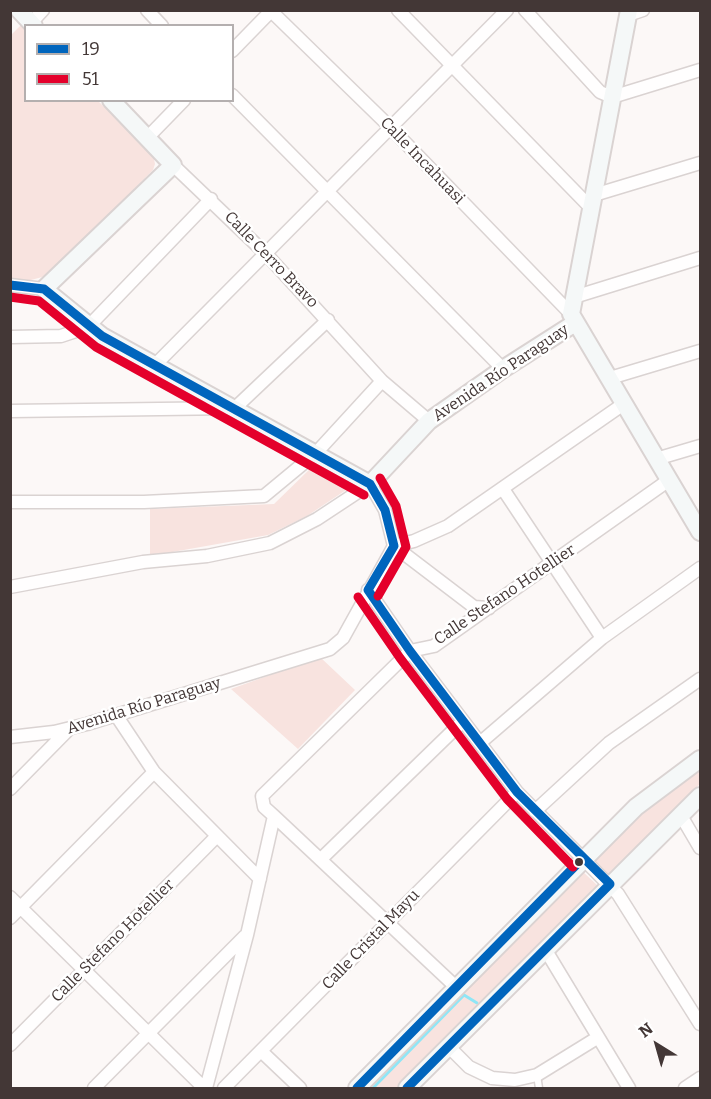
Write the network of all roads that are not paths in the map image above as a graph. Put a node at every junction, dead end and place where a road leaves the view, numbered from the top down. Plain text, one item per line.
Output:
1 (19, 10) edge
2 (43, 10) edge
3 (147, 10) edge
4 (398, 10) edge
5 (507, 10) edge
6 (525, 10) edge
7 (271, 11) edge
8 (634, 12) edge
9 (32, 24) edge
10 (160, 24) edge
11 (234, 49) edge
12 (453, 64) junction
13 (700, 70) edge
14 (234, 97) edge
15 (612, 97) junction
16 (113, 102) edge
17 (182, 102) edge
18 (391, 128) junction
19 (148, 137) junction
20 (700, 163) edge
21 (173, 165) junction
22 (329, 190) junction
23 (211, 199) junction
24 (592, 202) junction
25 (266, 254) junction
26 (700, 258) edge
27 (10, 285) edge
28 (44, 289) junction
29 (574, 297) junction
30 (573, 318) junction
31 (328, 320) junction
32 (88, 327) junction
33 (10, 337) edge
34 (700, 351) edge
35 (155, 364) junction
36 (503, 369) junction
37 (610, 378) junction
38 (382, 381) junction
39 (625, 403) junction
40 (234, 408) junction
41 (10, 411) edge
42 (429, 421) junction
43 (700, 446) edge
44 (316, 453) junction
45 (656, 459) junction
46 (669, 480) junction
47 (369, 484) junction
48 (503, 489) junction
49 (10, 501) edge
50 (700, 532) edge
51 (394, 546) junction
52 (552, 563) junction
53 (700, 568) edge
54 (10, 587) edge
55 (368, 590) junction
56 (489, 608) junction
57 (602, 638) junction
58 (410, 651) junction
59 (700, 679) edge
60 (116, 716) junction
61 (463, 721) junction
62 (69, 729) junction
63 (10, 737) edge
64 (481, 742) junction
65 (700, 759) edge
66 (154, 772) junction
67 (10, 789) edge
68 (518, 792) junction
69 (700, 796) edge
70 (535, 811) junction
71 (680, 814) junction
72 (274, 816) junction
73 (216, 837) junction
74 (700, 848) edge
75 (321, 859) junction
76 (582, 859) junction
77 (260, 879) junction
78 (610, 884) junction
79 (10, 897) edge
80 (21, 907) junction
81 (10, 918) edge
82 (389, 922) junction
83 (246, 935) junction
84 (545, 949) junction
85 (83, 969) junction
86 (456, 987) junction
87 (700, 1024) edge
88 (148, 1032) junction
89 (597, 1038) junction
90 (10, 1045) edge
91 (448, 1047) junction
92 (262, 1052) junction
93 (537, 1075) junction
94 (700, 1078) edge
95 (94, 1089) edge
96 (205, 1089) edge
97 (224, 1089) edge
98 (300, 1089) edge
99 (357, 1089) edge
100 (407, 1089) edge
101 (539, 1089) edge
102 (628, 1089) edge
103 (685, 1089) edge

1 - 9 street
2 - 9 street
3 - 10 street
4 - 12 street
5 - 12 street
6 - 15 street
7 - 11 street
7 - 18 street, Calle Incahuasi
8 - 15 street, Avenida Río Paraguay
12 - 18 street
12 - 24 street
13 - 15 street
14 - 22 street
15 - 24 street, Avenida Río Paraguay
16 - 19 street, Calle Cerro Bravo
17 - 19 street
18 - 22 street
18 - 30 street, Calle Incahuasi
19 - 21 street, Calle Cerro Bravo
20 - 24 street
21 - 23 street, Calle Cerro Bravo
21 - 28 street
22 - 25 street
22 - 36 street
23 - 25 street, Calle Cerro Bravo
23 - 32 street
24 - 29 street, Avenida Río Paraguay
25 - 31 street, Calle Cerro Bravo
25 - 35 street
26 - 29 street
27 - 28 street
28 - 32 street
29 - 30 street, Avenida Río Paraguay
30 - 36 street, Avenida Río Paraguay
30 - 37 street, Calle Incahuasi
31 - 38 street, Calle Cerro Bravo
31 - 40 street
32 - 33 street
32 - 35 street
34 - 37 street
35 - 40 street
36 - 42 street, Avenida Río Paraguay
37 - 39 street, Calle Incahuasi
38 - 42 street, Calle Cerro Bravo
38 - 44 street
39 - 45 street, Calle Incahuasi
39 - 48 street
40 - 41 street
40 - 44 street
42 - 47 street, Avenida Río Paraguay
43 - 45 street
44 - 47 street
44 - 49 street
45 - 46 street, Calle Incahuasi
46 - 50 street, Calle Incahuasi
46 - 52 street, Calle Stefano Hotellier
47 - 51 street
47 - 54 street
48 - 51 street
48 - 52 street
51 - 55 street, Avenida Río Paraguay
51 - 56 street
52 - 56 street, Calle Stefano Hotellier
52 - 57 street
53 - 57 street
55 - 58 street
55 - 60 street, Avenida Río Paraguay
56 - 58 street, Calle Stefano Hotellier
57 - 64 street
58 - 61 street
58 - 72 street, Calle Stefano Hotellier
59 - 70 street
60 - 62 street, Avenida Río Paraguay
60 - 66 street
61 - 64 street
61 - 75 street
62 - 63 street, Avenida Río Paraguay
62 - 67 street
64 - 68 street
65 - 76 street
66 - 73 street
66 - 80 street
68 - 70 street
68 - 82 street, Calle Cristal Mayu
69 - 71 street
70 - 76 street
71 - 74 street
71 - 78 street
72 - 75 street
72 - 77 street
73 - 77 street
73 - 85 street, Calle Stefano Hotellier
75 - 82 street
76 - 78 street
76 - 86 street
77 - 83 street
78 - 84 street
78 - 87 street
79 - 80 street
80 - 81 street
80 - 85 street
82 - 86 street
82 - 92 street, Calle Cristal Mayu
83 - 88 street
83 - 96 street
84 - 89 street
84 - 91 street
85 - 88 street
85 - 90 street, Calle Stefano Hotellier
86 - 99 street
88 - 95 street
88 - 96 street
89 - 93 street
89 - 102 street
91 - 93 street
91 - 100 street
92 - 97 street, Calle Cristal Mayu
92 - 98 street
93 - 101 lane
94 - 103 street

